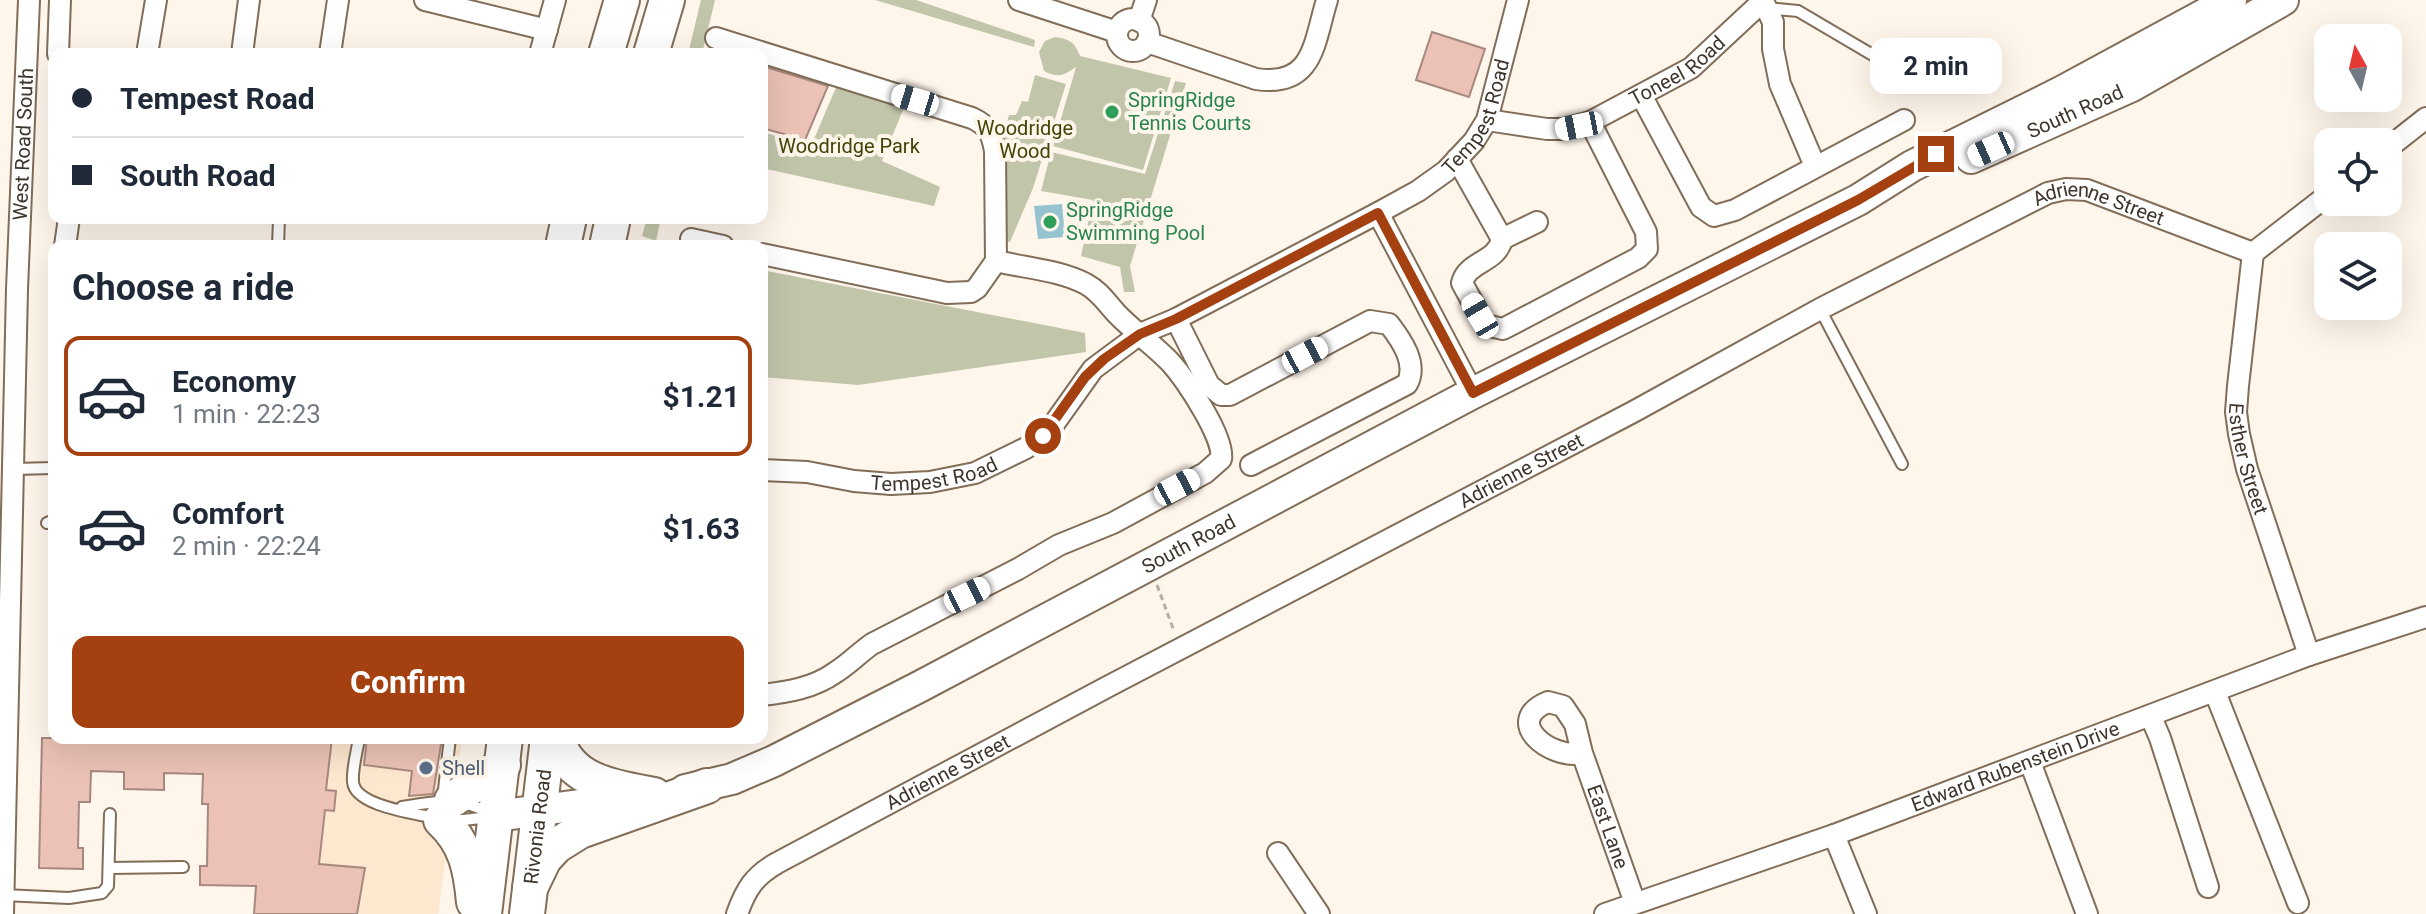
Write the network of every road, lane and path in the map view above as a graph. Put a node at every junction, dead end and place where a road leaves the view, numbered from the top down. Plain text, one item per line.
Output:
1 (29, 0) edge
2 (60, 0) edge
3 (156, 0) edge
4 (249, 0) edge
5 (338, 0) edge
6 (425, 0) edge
7 (555, 0) edge
8 (622, 0) edge
9 (667, 0) edge
10 (1019, 0) edge
11 (1146, 0) edge
12 (1327, 0) edge
13 (1518, 0) edge
14 (2283, 0) edge
15 (1764, 4) edge
16 (2236, 7) edge
17 (1139, 21) junction
18 (547, 30) junction
19 (1117, 32) junction
20 (716, 38) dead end
21 (1147, 42) junction
22 (58, 48) edge
23 (148, 48) edge
24 (243, 48) edge
25 (331, 48) edge
26 (542, 48) edge
27 (608, 48) edge
28 (653, 48) edge
29 (748, 48) edge
30 (768, 54) edge
31 (1911, 55) dead end
32 (1641, 95) junction
33 (2426, 118) edge
34 (1487, 120) junction
35 (1904, 120) dead end
36 (1590, 122) junction
37 (2402, 137) edge
38 (1457, 159) junction
39 (1815, 166) junction
40 (2314, 206) edge
41 (1378, 213) junction
42 (1537, 222) dead end
43 (691, 239) dead end
44 (1502, 239) junction
45 (696, 240) edge
46 (2253, 253) junction
47 (768, 255) edge
48 (996, 261) junction
49 (8, 289) edge
50 (1820, 309) junction
51 (1176, 319) junction
52 (8, 329) edge
53 (1140, 334) junction
54 (1473, 393) junction
55 (1902, 464) dead end
56 (1251, 465) dead end
57 (48, 468) edge
58 (13, 469) junction
59 (768, 470) edge
60 (1149, 563) junction
61 (2426, 617) edge
62 (1181, 649) junction
63 (2309, 655) junction
64 (2215, 692) junction
65 (768, 694) edge
66 (2151, 717) junction
67 (358, 744) edge
68 (450, 744) edge
69 (547, 744) edge
70 (560, 744) edge
71 (504, 751) edge
72 (1582, 753) dead end
73 (2030, 762) junction
74 (707, 786) junction
75 (654, 795) junction
76 (445, 807) junction
77 (396, 808) junction
78 (539, 809) junction
79 (110, 814) dead end
80 (496, 816) junction
81 (1834, 835) junction
82 (1278, 853) dead end
83 (183, 867) dead end
84 (109, 868) junction
85 (2208, 887) dead end
86 (528, 901) edge
87 (1635, 903) junction
88 (2298, 903) dead end
89 (3, 905) edge
90 (1609, 913) edge
91 (475, 914) edge
92 (484, 914) edge
93 (737, 914) edge
94 (1319, 914) edge
95 (1866, 914) edge
96 (2087, 914) edge

1 - 49 street, West Road South
2 - 22 street
3 - 23 street
4 - 24 street
5 - 25 street
6 - 18 street
7 - 18 street
8 - 27 main road
9 - 28 main road
10 - 19 street
11 - 17 street
12 - 21 street
13 - 34 street, Tempest Road
14 - 16 street, South Road
15 - 31 lane
15 - 32 street, Toneel Road
15 - 39 street
16 - 54 street, South Road
17 - 19 street
17 - 21 street
18 - 26 street
19 - 21 street
20 - 29 street
30 - 48 street
32 - 36 street, Toneel Road
32 - 39 street
33 - 37 street
34 - 36 street, Toneel Road
34 - 38 street, Tempest Road
35 - 39 street
36 - 44 street
38 - 41 street, Tempest Road
38 - 44 street
40 - 46 street
41 - 51 street, Tempest Road
41 - 54 street
42 - 44 street
43 - 45 street
46 - 50 street, Adrienne Street
46 - 63 street, Esther Street
47 - 48 street
48 - 53 street
49 - 52 street, West Road South
50 - 55 lane
50 - 62 street, Adrienne Street
51 - 53 street, Tempest Road
51 - 56 street
52 - 58 street, West Road South
53 - 59 street, Tempest Road
53 - 65 street
54 - 60 street, South Road
57 - 58 lane
58 - 89 street, West Road South
60 - 62 path
60 - 74 street, South Road
61 - 63 street, Edward Rubenstein Drive
62 - 93 street, Adrienne Street
63 - 64 street, Edward Rubenstein Drive
64 - 66 street, Edward Rubenstein Drive
64 - 88 street
66 - 73 street, Edward Rubenstein Drive
66 - 85 street
67 - 77 lane
68 - 76 lane
69 - 78 main road, Rivonia Road
70 - 75 main road
71 - 76 main road
71 - 80 main road, Rivonia Road
72 - 87 street, East Lane
73 - 81 street, Edward Rubenstein Drive
73 - 96 street
74 - 75 street, South Road
74 - 86 main road
75 - 78 street, South Road
76 - 77 lane
76 - 77 lane
76 - 80 lane
76 - 80 lane
76 - 91 main road
78 - 80 street, South Road
78 - 86 main road, Rivonia Road
79 - 84 lane
80 - 92 main road, Rivonia Road
81 - 87 street, Edward Rubenstein Drive
81 - 95 street
82 - 94 street
83 - 84 lane
84 - 89 lane
87 - 90 street, Edward Rubenstein Drive

